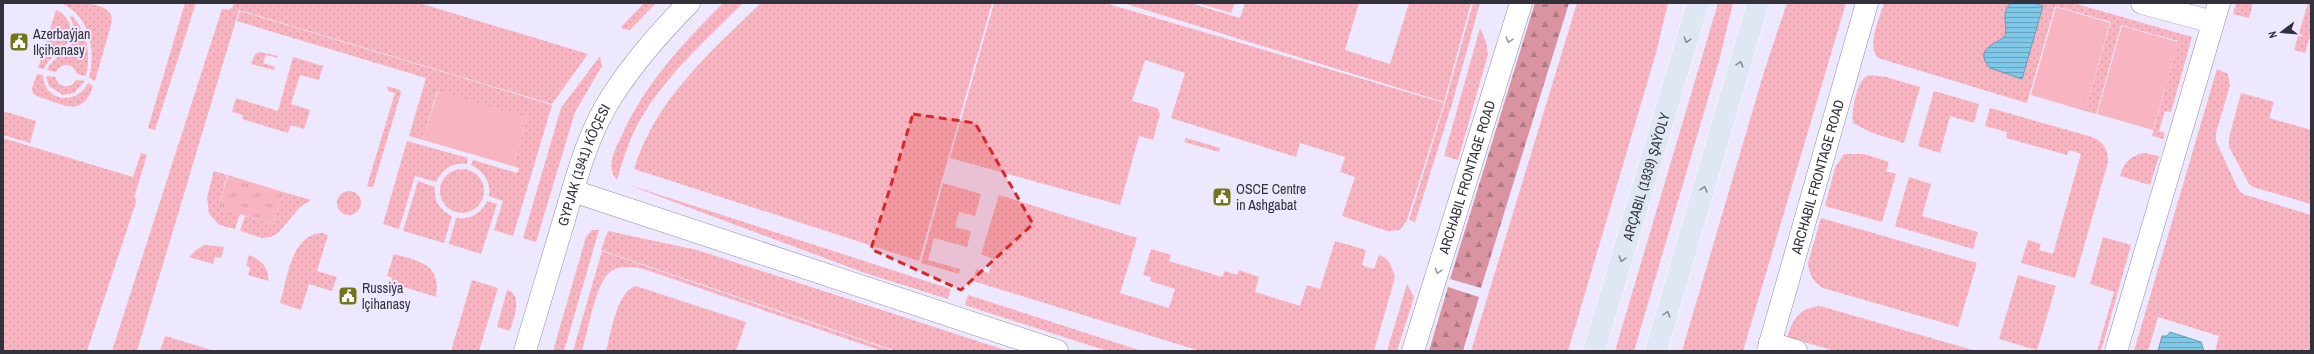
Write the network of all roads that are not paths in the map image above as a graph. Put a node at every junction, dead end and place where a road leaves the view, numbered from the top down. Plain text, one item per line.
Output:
1 (689, 3) edge
2 (1521, 3) edge
3 (1698, 3) edge
4 (1758, 3) edge
5 (1867, 3) edge
6 (2142, 3) edge
7 (2216, 13) edge
8 (573, 190) junction
9 (1769, 347) edge
10 (526, 351) edge
11 (1057, 351) edge
12 (1413, 351) edge
13 (1594, 351) edge
14 (1656, 351) edge
15 (1796, 351) edge
16 (2116, 351) edge

1 - 8 street, GYPJAK (1941) KÖÇESI
2 -> 12 street, ARCHABIL FRONTAGE ROAD
3 -> 13 main road, ARÇABIL (1939) ŞAÝOLY
14 -> 4 main road
5 - 9 street, ARCHABIL FRONTAGE ROAD
6 - 7 street
7 - 16 street
8 - 10 street, GYPJAK (1941) KÖÇESI
8 - 11 street
9 - 15 street

